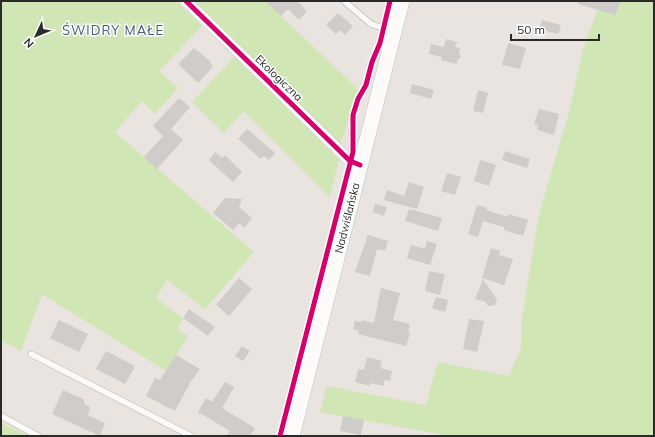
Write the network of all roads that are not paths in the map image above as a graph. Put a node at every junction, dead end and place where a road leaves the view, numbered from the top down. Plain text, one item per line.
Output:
1 (186, 1) edge
2 (344, 1) edge
3 (402, 1) edge
4 (394, 32) junction
5 (360, 165) junction
6 (31, 354) dead end
7 (1, 416) edge
8 (38, 436) edge
9 (191, 436) edge
10 (292, 436) edge

1 - 5 street, Ekologiczna
2 - 4 lane
3 - 4 main road, Nadwiślańska
4 - 5 main road, Nadwiślańska
5 - 10 main road, Nadwiślańska
6 - 9 lane
7 - 8 lane

